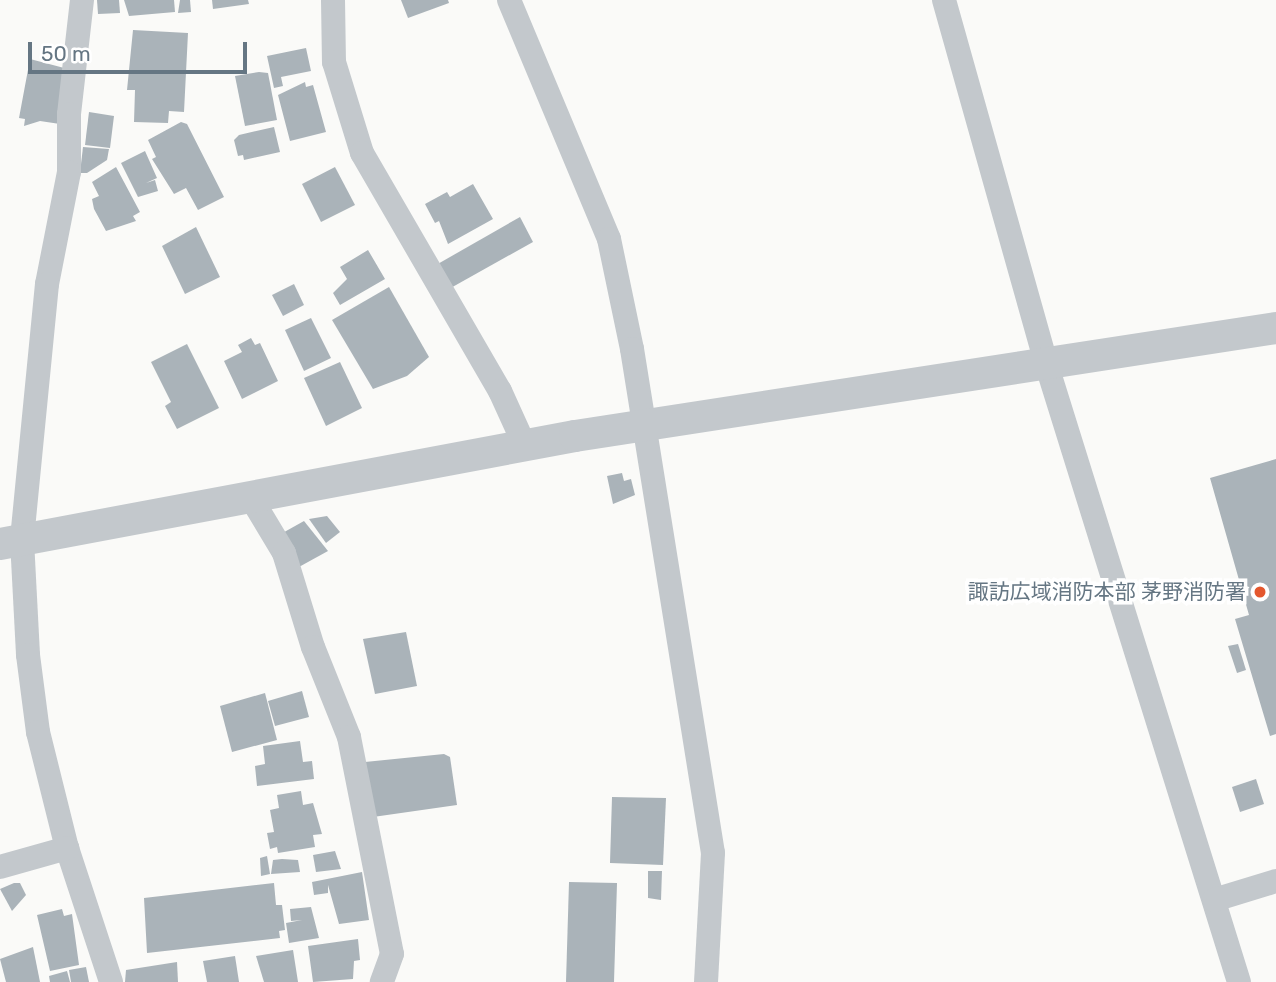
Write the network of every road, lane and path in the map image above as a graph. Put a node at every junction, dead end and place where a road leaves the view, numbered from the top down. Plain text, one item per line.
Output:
1 (82, 0) edge
2 (333, 0) edge
3 (509, 0) edge
4 (944, 0) edge
5 (1276, 328) edge
6 (1047, 366) junction
7 (644, 426) junction
8 (525, 446) junction
9 (251, 498) junction
10 (11, 542) edge
11 (67, 848) junction
12 (0, 867) edge
13 (1276, 881) edge
14 (1214, 900) junction
15 (111, 982) edge
16 (383, 982) edge
17 (706, 982) edge
18 (1239, 982) edge

1 - 10 street
2 - 8 street
3 - 7 street
4 - 6 street
5 - 6 street
6 - 7 street
6 - 14 street
7 - 8 street
7 - 17 street
8 - 9 street
9 - 10 street
9 - 16 street
10 - 11 street
11 - 12 street
11 - 15 street
13 - 14 street
14 - 18 street

